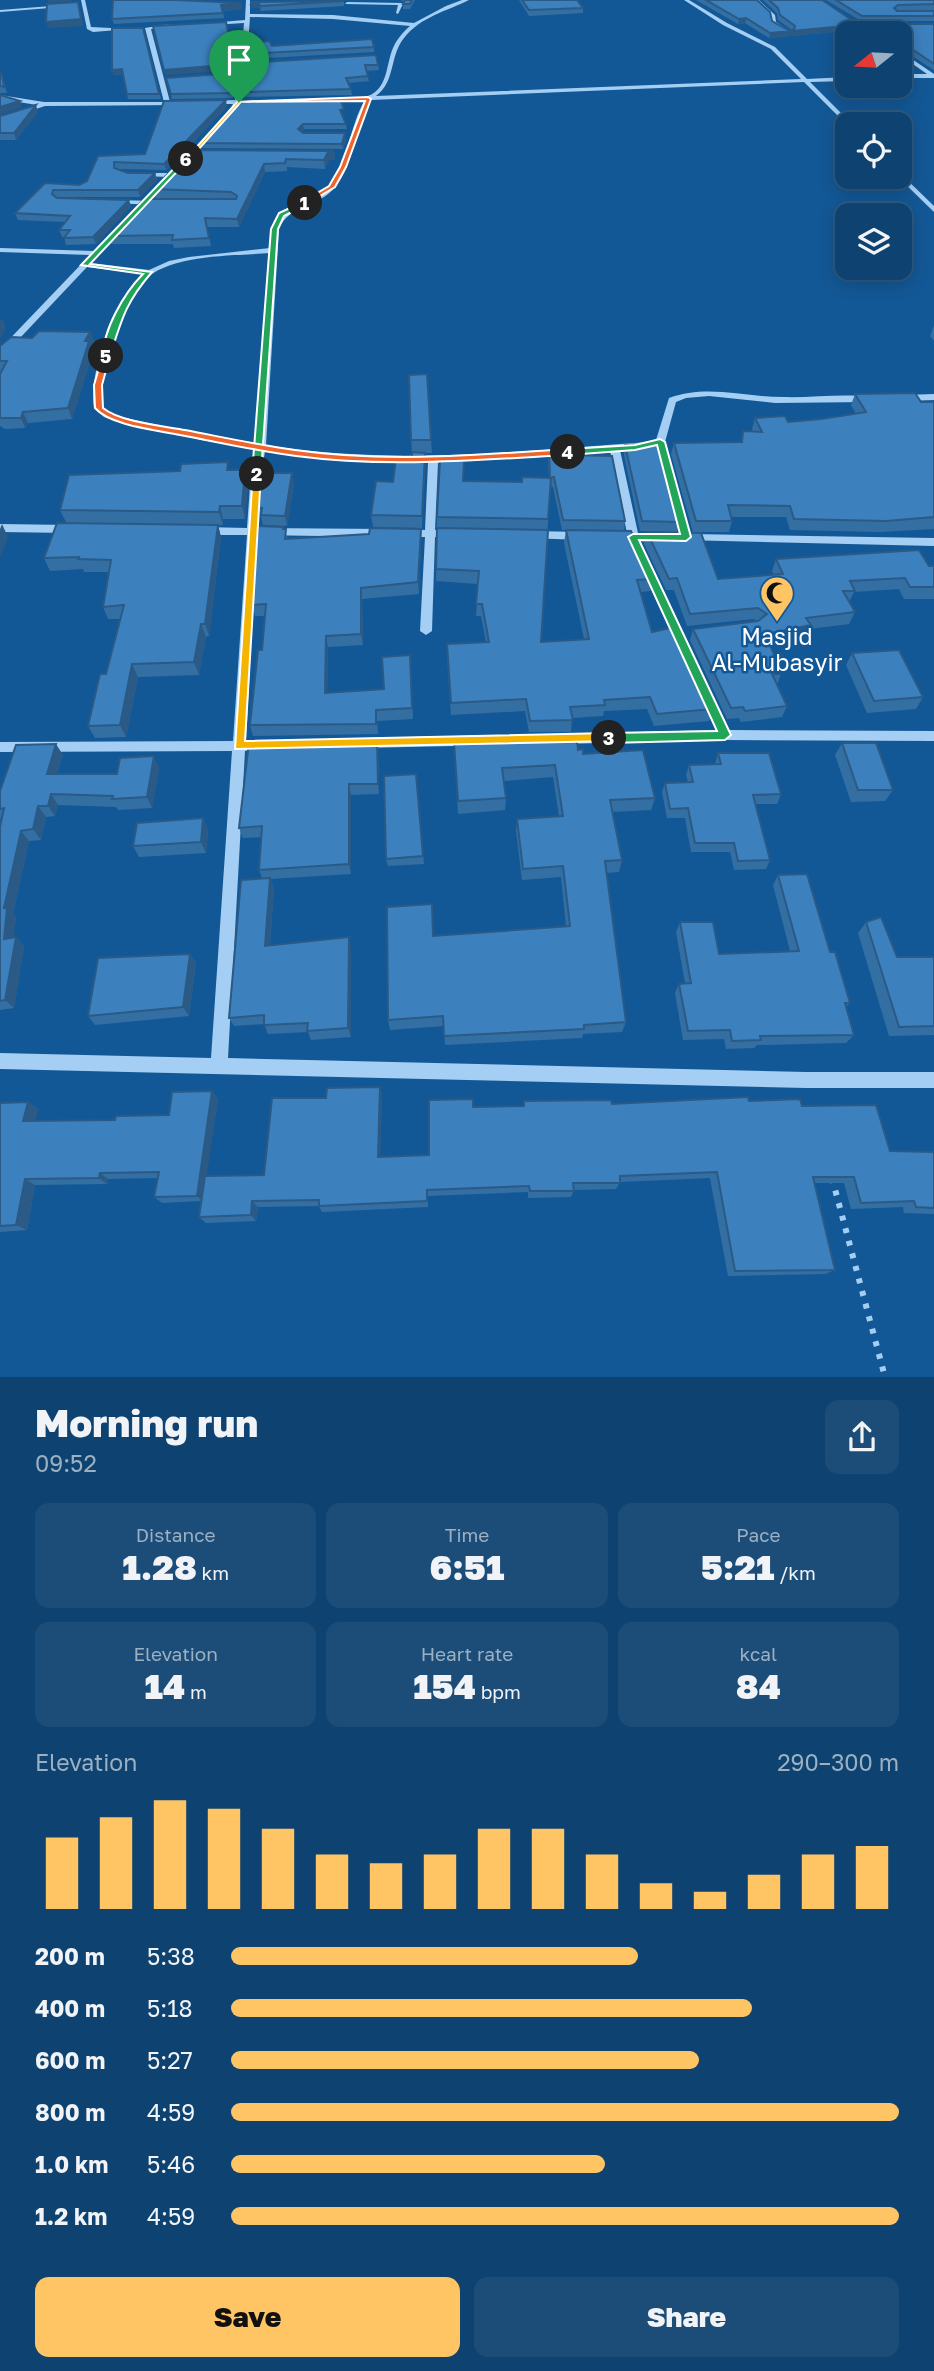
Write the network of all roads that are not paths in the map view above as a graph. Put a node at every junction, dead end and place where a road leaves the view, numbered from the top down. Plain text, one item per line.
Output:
1 (467, 0) edge
2 (686, 0) edge
3 (755, 0) edge
4 (339, 1) edge
5 (349, 1) edge
6 (83, 2) edge
7 (248, 3) edge
8 (261, 3) edge
9 (234, 4) edge
10 (0, 11) edge
11 (398, 13) dead end
12 (246, 18) junction
13 (333, 18) junction
14 (209, 24) edge
15 (173, 26) edge
16 (416, 26) junction
17 (148, 28) junction
18 (789, 32) edge
19 (394, 55) junction
20 (380, 56) dead end
21 (912, 61) edge
22 (257, 63) edge
23 (243, 64) junction
24 (242, 73) junction
25 (229, 74) edge
26 (912, 76) edge
27 (933, 76) edge
28 (175, 79) edge
29 (835, 79) edge
30 (161, 80) junction
31 (805, 80) junction
32 (0, 97) edge
33 (368, 99) junction
34 (318, 100) edge
35 (239, 102) junction
36 (260, 102) edge
37 (187, 103) edge
38 (206, 103) edge
39 (44, 104) junction
40 (167, 104) junction
41 (22, 112) edge
42 (230, 112) edge
43 (837, 112) edge
44 (342, 134) edge
45 (355, 134) junction
46 (335, 154) edge
47 (348, 154) junction
48 (177, 168) edge
49 (131, 175) edge
50 (170, 175) junction
51 (161, 184) edge
52 (912, 187) edge
53 (152, 193) edge
54 (107, 201) edge
55 (144, 202) junction
56 (169, 203) edge
57 (934, 210) edge
58 (136, 211) edge
59 (128, 219) edge
60 (0, 250) edge
61 (274, 250) junction
62 (96, 253) junction
63 (85, 265) junction
64 (149, 272) junction
65 (4, 345) edge
66 (0, 354) edge
67 (934, 397) edge
68 (880, 398) edge
69 (894, 398) edge
70 (660, 442) junction
71 (261, 447) junction
72 (615, 449) junction
73 (433, 460) junction
74 (0, 528) edge
75 (80, 529) edge
76 (186, 530) edge
77 (252, 531) junction
78 (430, 534) junction
79 (457, 534) edge
80 (525, 535) edge
81 (592, 536) edge
82 (606, 537) edge
83 (633, 537) junction
84 (686, 537) junction
85 (934, 542) edge
86 (426, 631) dead end
87 (725, 735) junction
88 (934, 736) edge
89 (545, 739) edge
90 (517, 740) edge
91 (350, 743) edge
92 (246, 746) junction
93 (0, 747) edge
94 (0, 1061) edge
95 (219, 1066) junction
96 (934, 1080) edge

1 - 16 street
2 - 31 street
3 - 18 street
4 - 5 street
5 - 11 street
5 - 13 street
6 - 10 street
6 - 17 street
7 - 8 street
7 - 9 street
7 - 12 street
12 - 13 street
12 - 14 street
12 - 23 street
13 - 16 street
15 - 17 street
16 - 19 street
17 - 30 street
19 - 20 street
19 - 33 street
21 - 27 street
22 - 23 street
23 - 24 street
24 - 25 street
24 - 35 street
26 - 27 street
28 - 30 street
29 - 31 street
30 - 40 street
31 - 33 street
31 - 43 street
32 - 39 street
33 - 34 street
33 - 45 street
35 - 36 street
35 - 38 street
35 - 42 street
37 - 40 street
39 - 40 street
39 - 41 street
44 - 45 street
45 - 47 street
46 - 47 street
47 - 61 street
48 - 50 street
49 - 50 street
50 - 51 street
52 - 57 street
53 - 55 street
54 - 55 street
55 - 56 street
55 - 58 street
59 - 62 street
60 - 62 street
61 - 64 street
61 - 71 street
62 - 63 street
63 - 64 street
63 - 65 street
64 - 71 street
65 - 66 street
67 - 69 street
68 - 70 street
70 - 72 street
70 - 84 street
71 - 73 street
71 - 77 street
72 - 73 street
72 - 83 street
73 - 78 street
74 - 75 street
76 - 77 street
77 - 78 street
77 - 92 street
78 - 79 street
78 - 86 street
80 - 81 street
82 - 83 street
83 - 84 street
83 - 87 street
84 - 85 street
87 - 88 street
87 - 89 street
90 - 91 street
92 - 93 street
92 - 95 street
94 - 95 street
95 - 96 street

